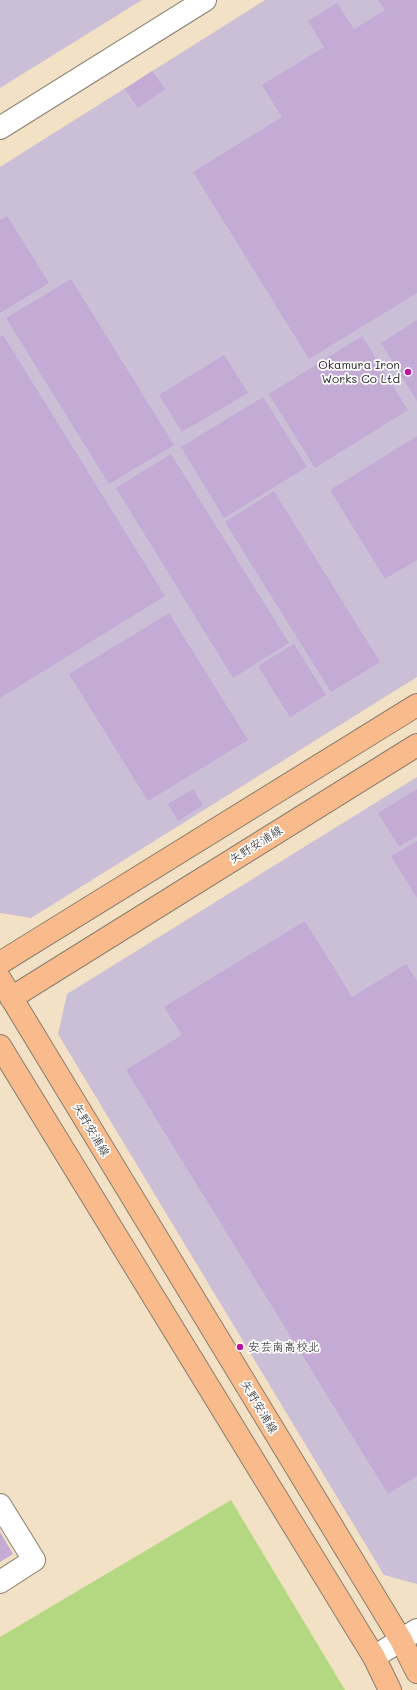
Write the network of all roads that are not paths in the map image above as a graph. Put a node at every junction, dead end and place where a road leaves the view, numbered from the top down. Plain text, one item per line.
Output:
1 (205, 0) edge
2 (0, 128) edge
3 (417, 705) edge
4 (417, 745) edge
5 (0, 963) edge
6 (4, 992) edge
7 (0, 1046) edge
8 (0, 1505) edge
9 (0, 1582) edge
10 (409, 1635) edge
11 (374, 1657) junction
12 (417, 1672) edge
13 (390, 1690) edge

1 - 2 street
3 - 5 main road
4 - 6 main road, 矢野安浦線
6 - 10 main road, 矢野安浦線
7 - 11 main road
8 - 9 street
10 - 11 street
10 - 12 main road, 矢野安浦線
11 - 13 main road

